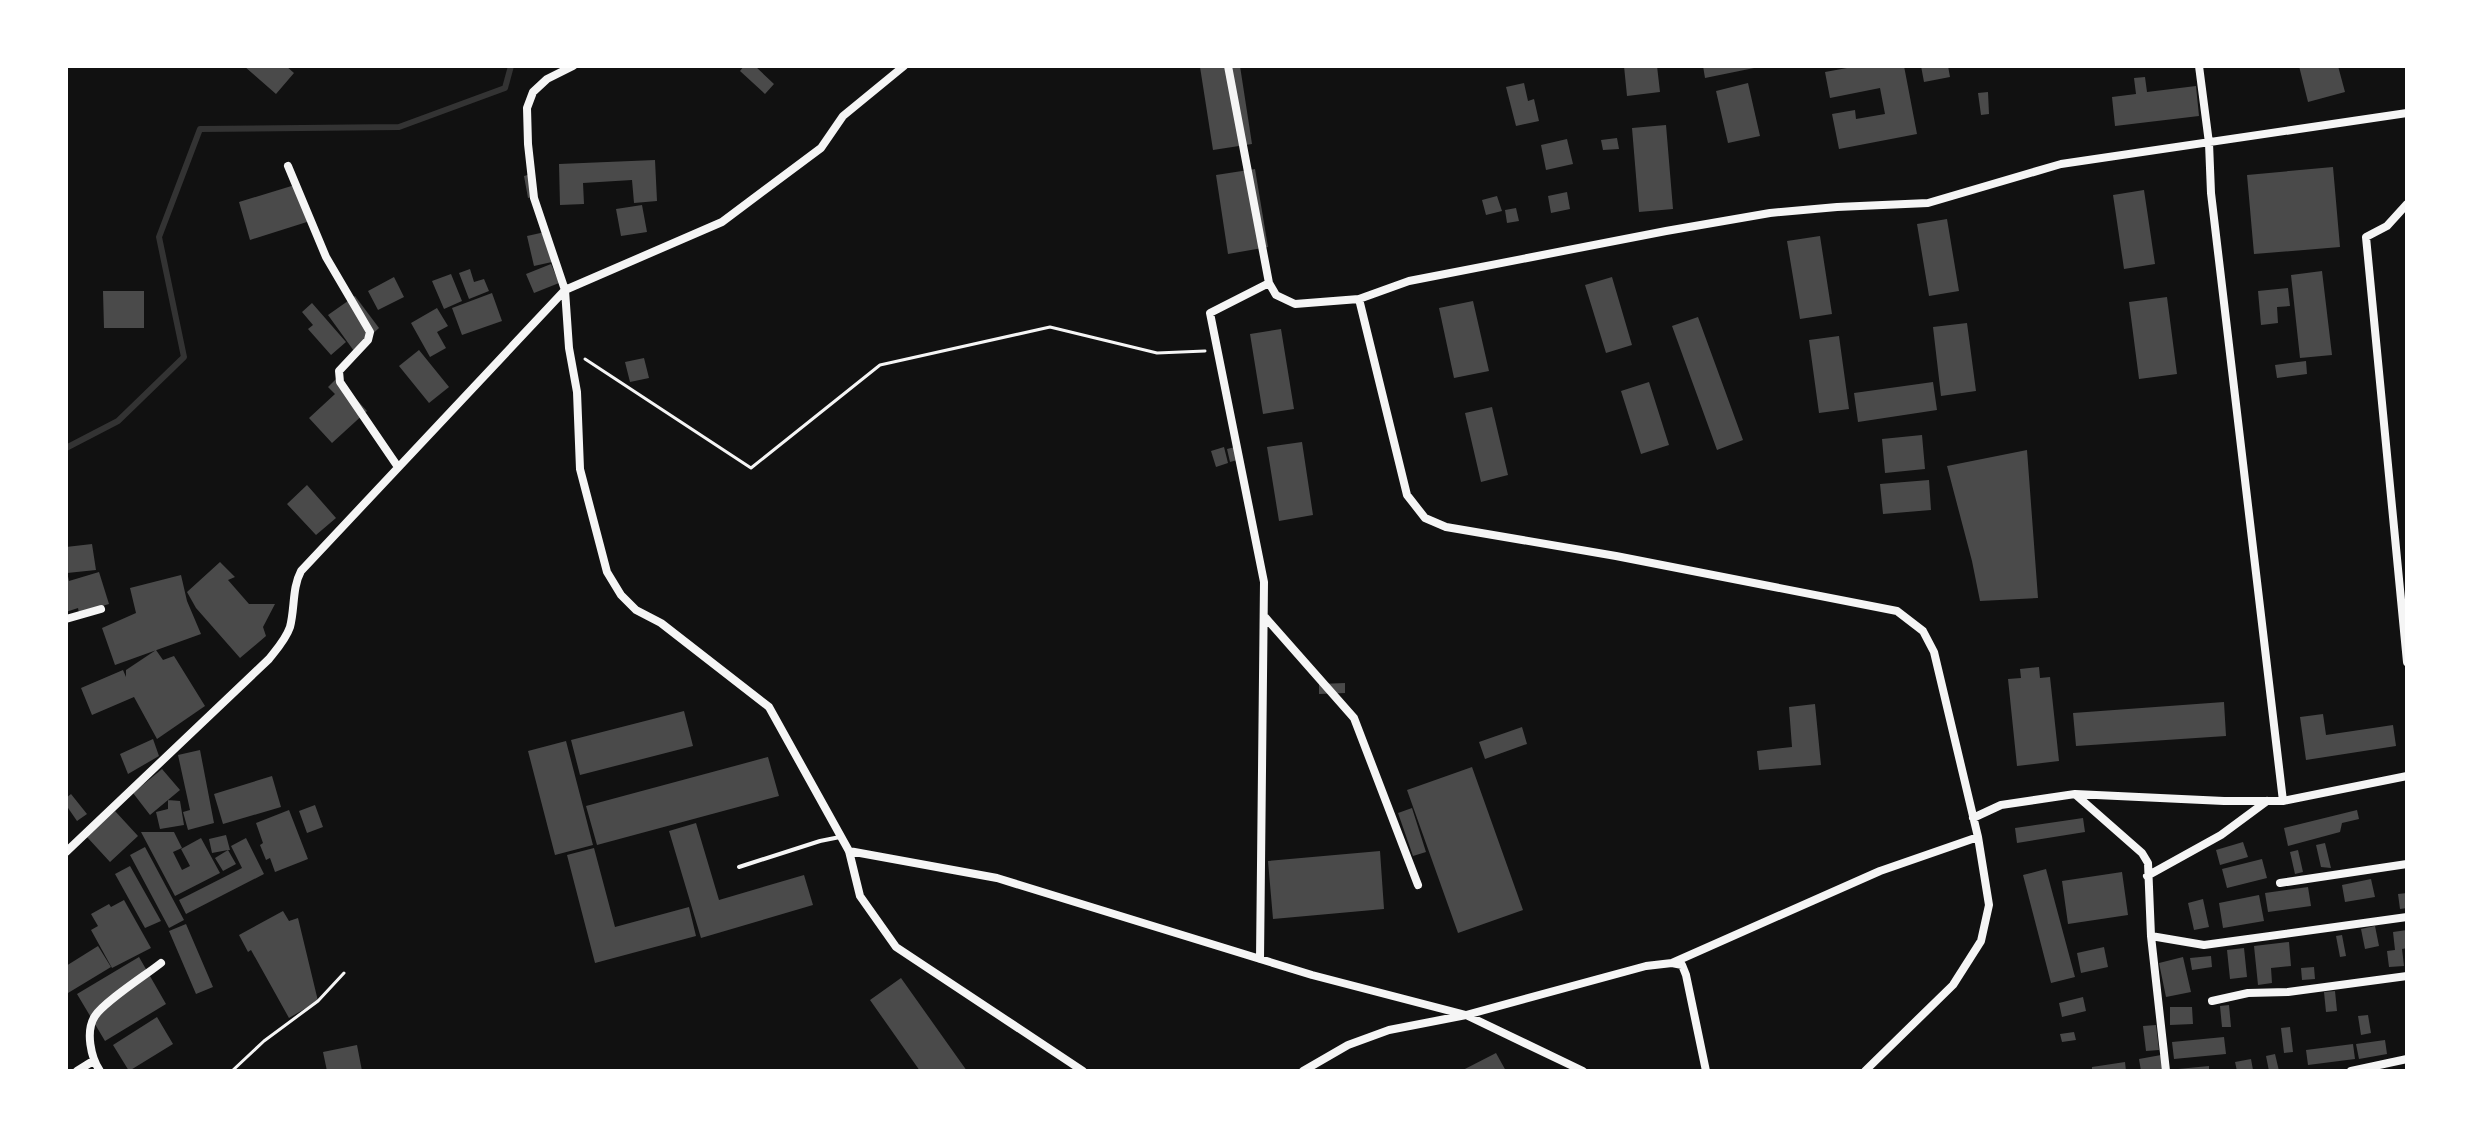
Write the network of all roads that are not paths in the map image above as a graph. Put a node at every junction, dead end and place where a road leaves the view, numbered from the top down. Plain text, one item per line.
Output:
1 (573, 66) edge
2 (904, 66) edge
3 (1228, 66) edge
4 (2199, 66) edge
5 (2407, 113) edge
6 (2209, 143) junction
7 (288, 166) dead end
8 (2407, 204) edge
9 (1269, 283) junction
10 (565, 290) junction
11 (1359, 299) junction
12 (398, 467) junction
13 (101, 609) dead end
14 (1264, 615) junction
15 (66, 619) edge
16 (2407, 662) edge
17 (2407, 776) edge
18 (2075, 794) junction
19 (2267, 801) junction
20 (2283, 801) junction
21 (1973, 818) junction
22 (841, 837) junction
23 (1978, 837) junction
24 (849, 851) junction
25 (66, 852) edge
26 (2407, 864) edge
27 (739, 867) dead end
28 (2147, 876) junction
29 (2280, 883) dead end
30 (1418, 885) dead end
31 (2407, 917) edge
32 (2151, 936) junction
33 (1260, 959) junction
34 (161, 963) dead end
35 (1672, 963) junction
36 (2407, 976) edge
37 (2212, 1001) dead end
38 (1466, 1015) junction
39 (2407, 1059) edge
40 (93, 1061) junction
41 (77, 1071) edge
42 (100, 1071) edge
43 (1083, 1071) edge
44 (1303, 1071) edge
45 (1583, 1071) edge
46 (1706, 1071) edge
47 (1865, 1071) edge
48 (2166, 1071) edge
49 (2351, 1071) edge

1 - 10 street
2 - 10 street
3 - 9 street
4 - 6 street
5 - 6 street
6 - 11 street
6 - 20 street
7 - 12 street
8 - 16 street
9 - 11 street
9 - 14 street
10 - 12 street
10 - 22 street
11 - 21 street
12 - 25 street
13 - 15 street
14 - 30 street
14 - 33 street
17 - 20 street
18 - 19 street
18 - 21 street
18 - 28 street
19 - 20 street
19 - 28 street
21 - 23 street
22 - 24 street
22 - 27 lane
23 - 35 street
23 - 47 street
24 - 33 street
24 - 43 street
26 - 29 street
28 - 32 street
31 - 32 street
32 - 48 street
33 - 38 street
34 - 40 street
35 - 38 street
35 - 46 street
36 - 37 street
38 - 44 street
38 - 45 street
39 - 49 street
40 - 41 street
40 - 42 street

